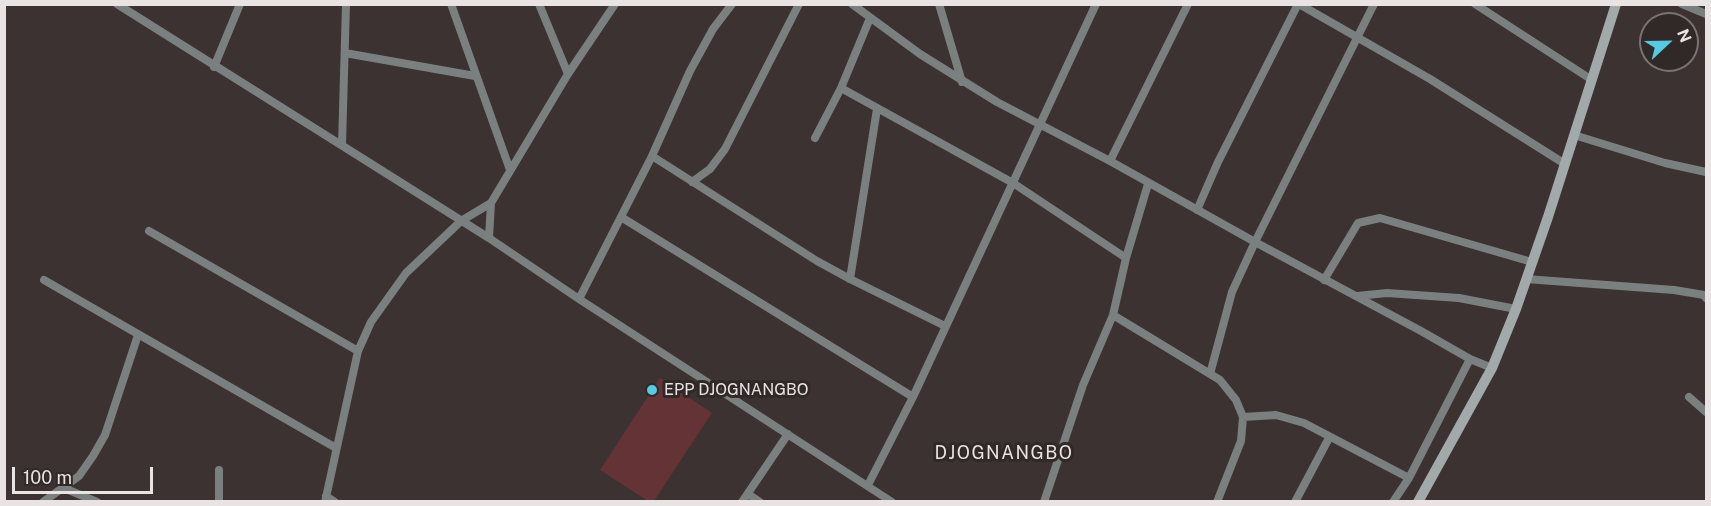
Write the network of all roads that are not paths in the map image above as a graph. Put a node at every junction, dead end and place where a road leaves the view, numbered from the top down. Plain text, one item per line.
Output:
1 (117, 4) edge
2 (240, 4) edge
3 (346, 4) edge
4 (450, 4) edge
5 (539, 4) edge
6 (615, 4) edge
7 (732, 4) edge
8 (799, 4) edge
9 (852, 4) edge
10 (939, 4) edge
11 (1096, 4) edge
12 (1188, 4) edge
13 (1299, 4) edge
14 (1374, 4) edge
15 (1475, 4) edge
16 (1616, 4) edge
17 (1682, 4) edge
18 (1707, 14) edge
19 (870, 18) junction
20 (1358, 36) junction
21 (345, 53) junction
22 (214, 67) junction
23 (568, 74) junction
24 (475, 76) junction
25 (1592, 80) junction
26 (962, 82) junction
27 (841, 88) junction
28 (878, 109) junction
29 (1039, 124) junction
30 (1574, 135) junction
31 (816, 138) dead end
32 (342, 145) junction
33 (652, 156) junction
34 (1110, 161) junction
35 (1565, 164) junction
36 (510, 170) junction
37 (1707, 172) edge
38 (692, 182) junction
39 (1013, 183) junction
40 (1148, 184) junction
41 (491, 203) junction
42 (1197, 210) junction
43 (621, 217) junction
44 (461, 221) junction
45 (149, 231) dead end
46 (489, 238) junction
47 (1255, 242) junction
48 (1126, 258) junction
49 (1533, 262) junction
50 (850, 279) junction
51 (1526, 279) junction
52 (44, 280) dead end
53 (1324, 280) junction
54 (1355, 296) junction
55 (1707, 298) edge
56 (579, 299) junction
57 (1516, 309) junction
58 (1113, 315) junction
59 (945, 326) junction
60 (138, 335) junction
61 (358, 351) junction
62 (1470, 359) junction
63 (1491, 368) junction
64 (1210, 374) junction
65 (913, 397) junction
66 (1689, 397) dead end
67 (1707, 412) edge
68 (1244, 417) junction
69 (788, 434) junction
70 (1329, 438) junction
71 (336, 448) junction
72 (219, 470) dead end
73 (1409, 478) junction
74 (868, 485) junction
75 (64, 488) junction
76 (748, 494) junction
77 (326, 499) edge
78 (43, 501) edge
79 (97, 501) edge
80 (219, 501) edge
81 (335, 501) edge
82 (742, 501) edge
83 (760, 501) edge
84 (892, 501) edge
85 (1044, 501) edge
86 (1217, 501) edge
87 (1295, 501) edge
88 (1393, 501) edge
89 (1418, 501) edge

1 - 22 street
2 - 22 street
3 - 21 street
4 - 24 street
5 - 23 street
6 - 23 street
7 - 33 street
8 - 38 street
9 - 19 street
10 - 26 street
11 - 29 street
12 - 34 street
13 - 20 street
13 - 42 street
14 - 20 street
15 - 25 street
16 - 25 main road
17 - 18 street
19 - 26 street
19 - 27 street
20 - 35 street
20 - 47 street
21 - 24 street
21 - 32 street
22 - 32 street
23 - 36 street
24 - 36 street
25 - 30 main road
26 - 29 street
27 - 28 street
27 - 31 street
28 - 39 street
28 - 50 street
29 - 34 street
29 - 39 street
30 - 35 main road
30 - 37 street
32 - 44 street
33 - 38 street
33 - 43 street
34 - 40 street
35 - 49 main road
36 - 41 street
38 - 50 street
39 - 48 street
39 - 59 street
40 - 42 street
40 - 48 street
41 - 44 street
41 - 46 street
42 - 47 street
43 - 56 street
43 - 65 street
44 - 46 street
44 - 61 street
45 - 61 street
46 - 56 street
47 - 53 street
47 - 64 street
48 - 58 street
49 - 51 main road
49 - 53 street
50 - 59 street
51 - 55 street
51 - 57 main road
52 - 60 street
53 - 54 street
54 - 57 street
54 - 62 street
56 - 69 street
57 - 63 main road
58 - 64 street
58 - 85 street
59 - 65 street
60 - 71 street
60 - 75 street
61 - 71 street
62 - 63 street
62 - 73 street
63 - 89 main road
64 - 68 street
65 - 74 street
66 - 67 street
68 - 70 street
68 - 86 street
69 - 74 street
69 - 76 street
70 - 73 street
70 - 87 street
71 - 77 street
72 - 80 street
73 - 88 street
74 - 84 street
75 - 78 street
75 - 79 street
76 - 82 street
76 - 83 street
77 - 81 street

